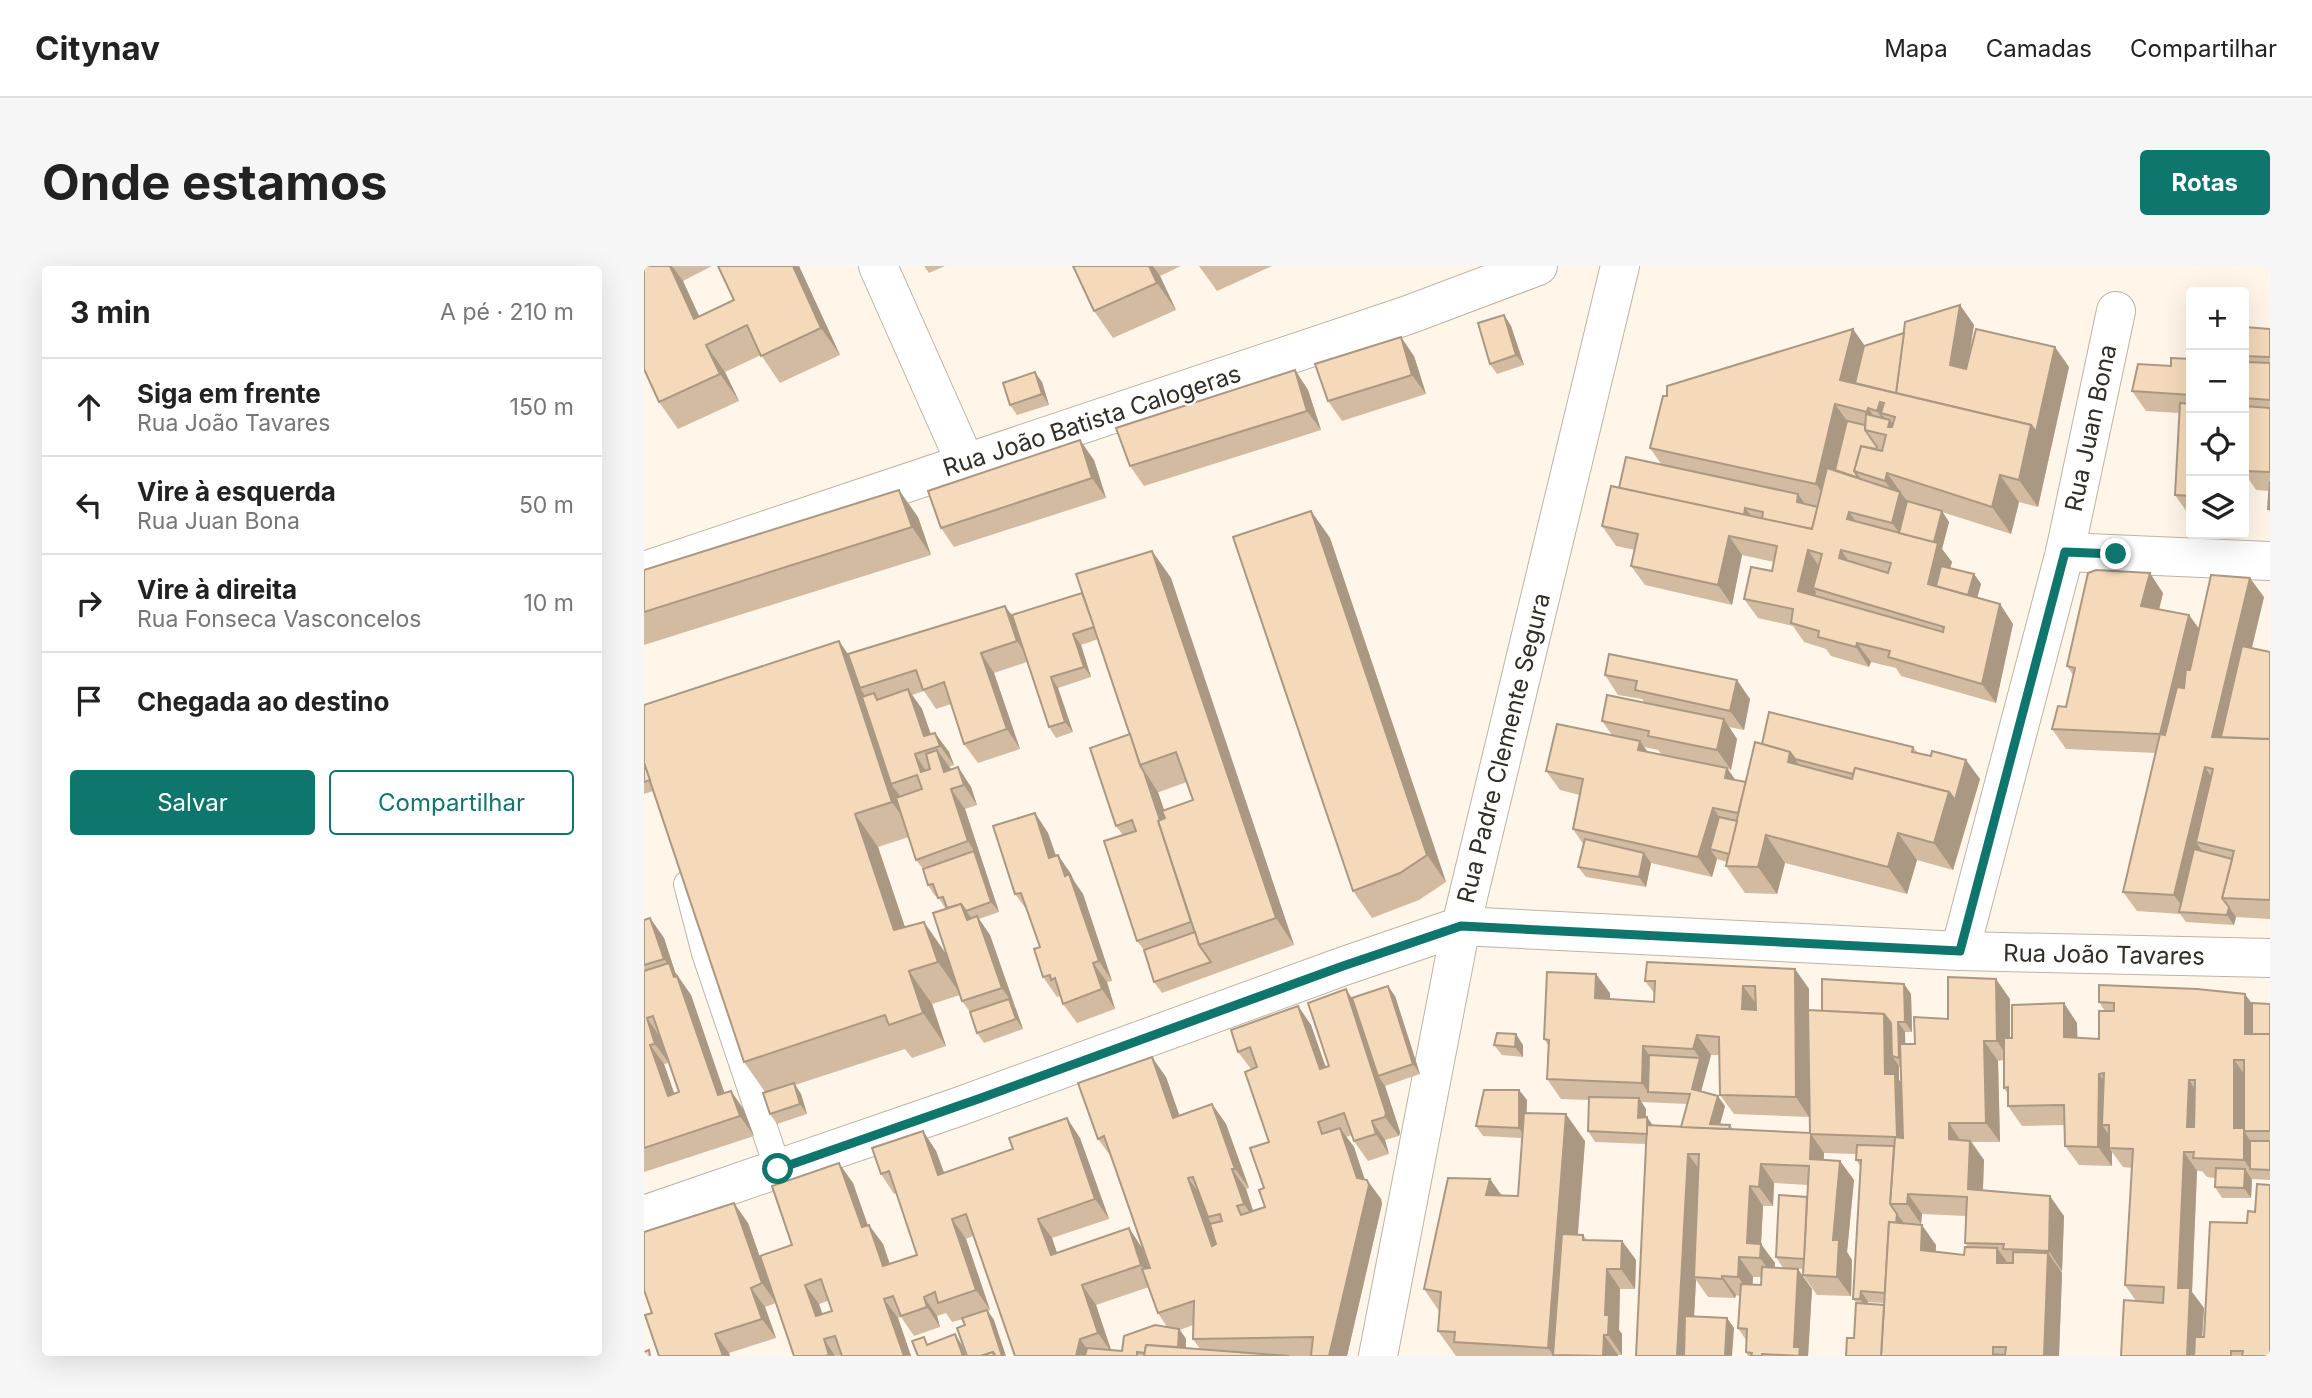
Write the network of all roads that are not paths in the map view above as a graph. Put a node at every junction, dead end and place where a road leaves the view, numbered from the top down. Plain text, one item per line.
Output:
1 (877, 266) edge
2 (1538, 266) edge
3 (1620, 266) edge
4 (2116, 311) dead end
5 (966, 464) junction
6 (2065, 552) junction
7 (2270, 561) edge
8 (644, 571) edge
9 (681, 863) edge
10 (1461, 926) junction
11 (1960, 951) junction
12 (2270, 958) edge
13 (778, 1169) junction
14 (644, 1215) edge
15 (1378, 1356) edge

1 - 5 street
2 - 5 street, Rua João Batista Calogeras
3 - 10 street, Rua Padre Clemente Segura
4 - 6 street, Rua Juan Bona
5 - 8 street, Rua João Batista Calogeras
6 - 7 street
6 - 11 street, Rua Juan Bona
9 - 13 lane
10 - 11 street, Rua João Tavares
10 - 13 street, Rua João Tavares
10 - 15 street, Rua Padre Clemente Segura
11 - 12 street, Rua João Tavares
13 - 14 street, Rua João Tavares

